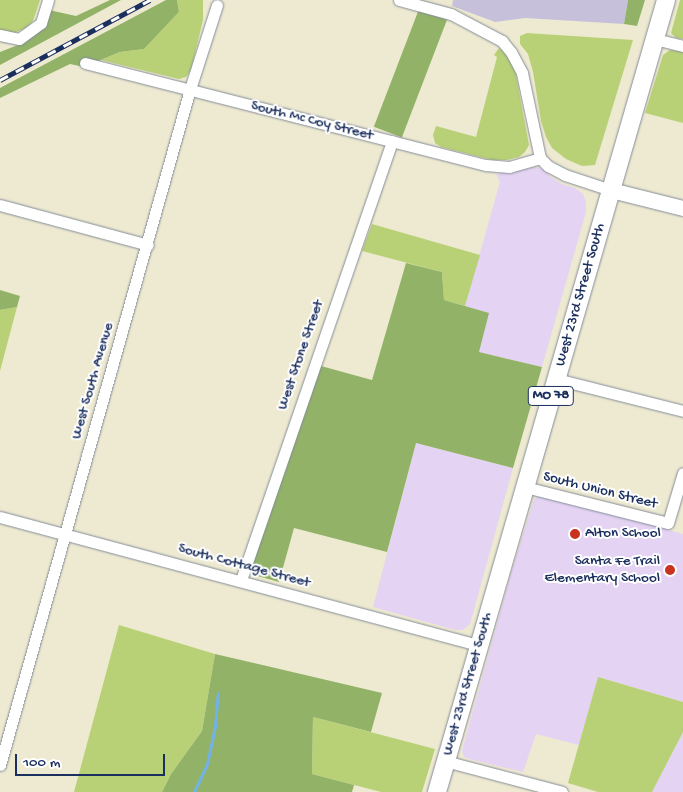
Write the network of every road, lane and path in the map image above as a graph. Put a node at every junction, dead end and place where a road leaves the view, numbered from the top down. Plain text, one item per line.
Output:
1 (48, 0) edge
2 (399, 0) edge
3 (666, 0) edge
4 (216, 5) dead end
5 (0, 35) edge
6 (655, 39) junction
7 (683, 46) edge
8 (85, 63) dead end
9 (190, 89) junction
10 (392, 141) junction
11 (540, 158) junction
12 (611, 190) junction
13 (0, 205) edge
14 (683, 208) edge
15 (148, 245) junction
16 (556, 379) junction
17 (683, 412) edge
18 (683, 473) edge
19 (525, 487) junction
20 (0, 517) edge
21 (64, 534) junction
22 (241, 580) junction
23 (479, 645) junction
24 (445, 761) junction
25 (0, 765) edge
26 (437, 792) edge
27 (562, 792) edge

1 - 5 street
2 - 11 street
3 - 6 main road, West 23rd Street South / MO 78
4 - 9 street, West South Avenue
6 - 7 street
6 - 12 main road, West 23rd Street South / MO 78
8 - 9 street, South Mc Coy Street
9 - 10 street, South Mc Coy Street
9 - 15 street, West South Avenue
10 - 11 street, South Mc Coy Street
10 - 22 street, West Stone Street
11 - 12 street
12 - 14 street
12 - 16 main road, West 23rd Street South / MO 78
13 - 15 street
15 - 21 street, West South Avenue
16 - 17 street
16 - 19 main road, West 23rd Street South / MO 78
18 - 19 street, South Union Street
19 - 23 main road, West 23rd Street South / MO 78
20 - 21 street, South Cottage Street
21 - 22 street, South Cottage Street
21 - 25 street, West South Avenue
22 - 23 street, South Cottage Street
23 - 24 main road, West 23rd Street South / MO 78
24 - 26 main road, West 23rd Street South / MO 78
24 - 27 street

